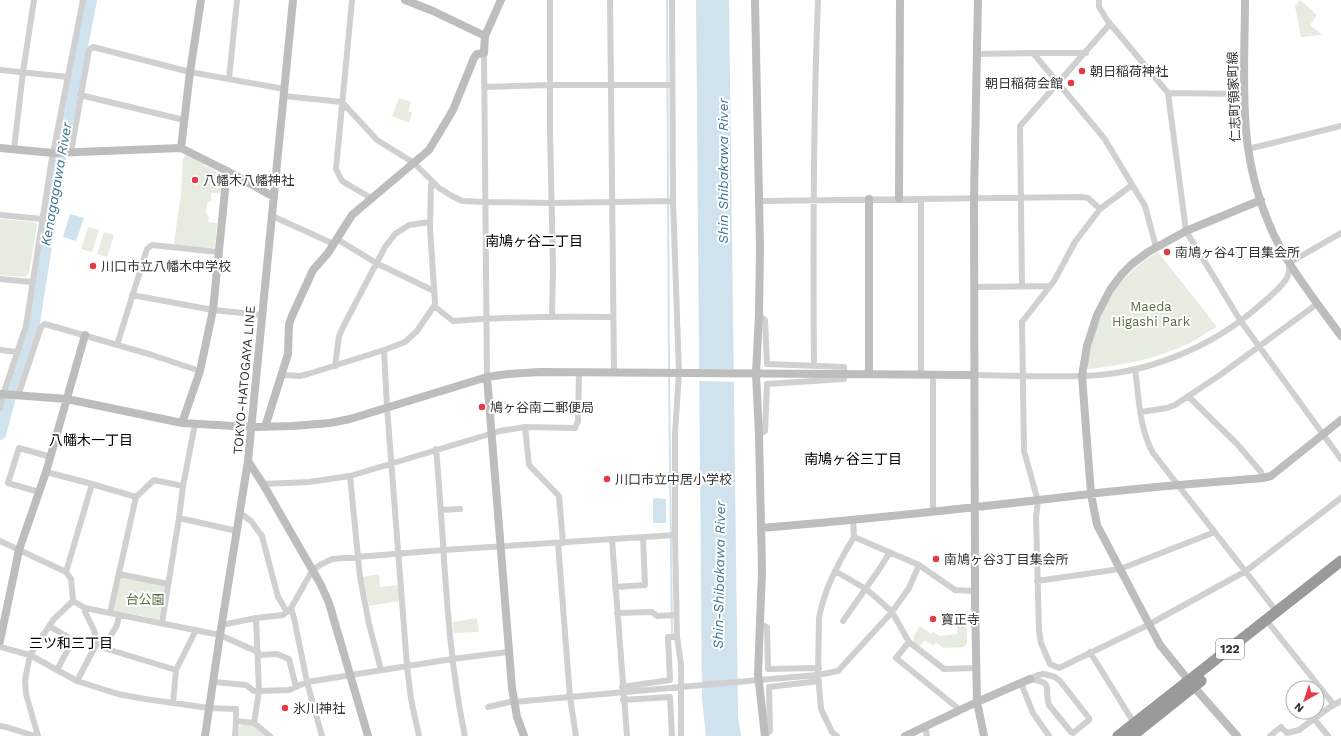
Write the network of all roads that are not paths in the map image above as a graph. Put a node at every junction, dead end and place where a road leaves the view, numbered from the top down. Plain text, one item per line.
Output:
1 (34, 0) edge
2 (83, 0) edge
3 (201, 0) edge
4 (237, 0) edge
5 (293, 0) edge
6 (352, 0) edge
7 (406, 0) edge
8 (500, 0) edge
9 (550, 0) edge
10 (610, 0) edge
11 (672, 0) edge
12 (755, 0) edge
13 (818, 0) edge
14 (900, 0) edge
15 (978, 0) edge
16 (1099, 0) edge
17 (1245, 0) edge
18 (1110, 24) junction
19 (485, 36) junction
20 (484, 53) junction
21 (1086, 53) junction
22 (977, 54) junction
23 (1032, 54) junction
24 (0, 70) edge
25 (23, 72) junction
26 (190, 72) junction
27 (68, 77) junction
28 (229, 79) junction
29 (1058, 84) junction
30 (550, 85) junction
31 (611, 85) junction
32 (672, 85) junction
33 (484, 87) junction
34 (284, 92) junction
35 (1168, 93) junction
36 (1244, 94) junction
37 (80, 95) junction
38 (342, 102) junction
39 (184, 120) junction
40 (1341, 126) edge
41 (0, 148) edge
42 (181, 148) junction
43 (14, 149) junction
44 (1248, 149) junction
45 (71, 152) junction
46 (53, 153) junction
47 (414, 163) junction
48 (227, 171) junction
49 (433, 182) junction
50 (1132, 185) junction
51 (274, 197) junction
52 (371, 198) junction
53 (974, 198) junction
54 (1021, 198) junction
55 (869, 199) junction
56 (899, 199) junction
57 (921, 199) junction
58 (758, 200) junction
59 (813, 200) junction
60 (1261, 200) junction
61 (612, 201) junction
62 (673, 201) junction
63 (486, 202) junction
64 (552, 203) junction
65 (1100, 208) junction
66 (0, 215) edge
67 (272, 216) junction
68 (43, 219) junction
69 (430, 222) junction
70 (1186, 231) junction
71 (1341, 233) edge
72 (335, 241) junction
73 (1156, 247) junction
74 (218, 252) junction
75 (376, 263) junction
76 (1289, 263) junction
77 (0, 279) edge
78 (32, 282) junction
79 (1022, 286) junction
80 (1050, 286) junction
81 (974, 287) junction
82 (434, 291) junction
83 (132, 295) junction
84 (1318, 304) junction
85 (434, 306) junction
86 (213, 310) junction
87 (262, 315) junction
88 (759, 315) junction
89 (552, 316) junction
90 (613, 317) junction
91 (487, 318) junction
92 (1240, 320) junction
93 (85, 335) junction
94 (1341, 336) edge
95 (117, 345) junction
96 (1260, 346) junction
97 (0, 350) edge
98 (384, 350) junction
99 (17, 352) junction
100 (335, 366) junction
101 (814, 366) junction
102 (1136, 369) junction
103 (200, 371) junction
104 (579, 372) junction
105 (614, 372) junction
106 (681, 373) junction
107 (754, 374) junction
108 (844, 374) junction
109 (869, 374) junction
110 (282, 375) junction
111 (921, 375) junction
112 (932, 375) junction
113 (974, 375) junction
114 (1022, 376) junction
115 (1082, 376) junction
116 (488, 377) junction
117 (2, 394) edge
118 (18, 396) junction
119 (1188, 396) junction
120 (68, 399) junction
121 (387, 407) junction
122 (0, 408) edge
123 (1141, 412) junction
124 (1341, 420) edge
125 (182, 423) junction
126 (195, 424) junction
127 (251, 427) junction
128 (264, 427) junction
129 (525, 427) junction
130 (492, 432) junction
131 (1323, 434) junction
132 (759, 435) junction
133 (436, 449) junction
134 (51, 457) junction
135 (1341, 460) edge
136 (248, 461) junction
137 (392, 464) junction
138 (46, 472) junction
139 (350, 476) junction
140 (1263, 478) junction
141 (92, 484) junction
142 (263, 484) junction
143 (183, 486) junction
144 (1177, 486) junction
145 (39, 492) junction
146 (1091, 494) junction
147 (136, 497) junction
148 (1341, 498) edge
149 (1038, 501) junction
150 (975, 506) junction
151 (460, 509) dead end
152 (441, 510) junction
153 (933, 511) junction
154 (240, 513) junction
155 (179, 518) junction
156 (853, 520) junction
157 (761, 528) junction
158 (237, 531) junction
159 (1215, 532) junction
160 (675, 535) junction
161 (643, 537) junction
162 (854, 537) junction
163 (612, 540) junction
164 (0, 541) edge
165 (561, 543) junction
166 (500, 547) junction
167 (19, 550) junction
168 (444, 550) junction
169 (890, 552) junction
170 (398, 554) junction
171 (357, 557) junction
172 (1341, 562) edge
173 (919, 565) junction
174 (1120, 570) junction
175 (312, 571) junction
176 (835, 571) junction
177 (1246, 571) junction
178 (1341, 571) edge
179 (66, 572) junction
180 (119, 574) junction
181 (1037, 581) junction
182 (168, 584) junction
183 (615, 587) junction
184 (866, 589) junction
185 (975, 590) junction
186 (73, 601) junction
187 (85, 608) junction
188 (289, 610) junction
189 (3, 612) edge
190 (892, 612) junction
191 (1277, 612) junction
192 (110, 613) junction
193 (617, 613) junction
194 (119, 615) junction
195 (676, 615) junction
196 (256, 618) junction
197 (843, 621) dead end
198 (162, 623) junction
199 (1148, 624) junction
200 (222, 625) junction
201 (761, 625) junction
202 (49, 626) junction
203 (1271, 626) junction
204 (196, 630) junction
205 (220, 635) junction
206 (677, 637) junction
207 (0, 641) edge
208 (910, 642) junction
209 (97, 643) junction
210 (0, 647) edge
211 (104, 647) junction
212 (508, 652) junction
213 (1090, 652) junction
214 (258, 654) junction
215 (30, 655) junction
216 (452, 659) junction
217 (407, 666) junction
218 (818, 668) junction
219 (976, 668) junction
220 (57, 670) junction
221 (176, 670) junction
222 (381, 670) junction
223 (350, 675) junction
224 (819, 678) junction
225 (759, 680) junction
226 (1030, 680) junction
227 (77, 681) junction
228 (1060, 681) junction
229 (214, 682) junction
230 (307, 682) junction
231 (1021, 684) junction
232 (1192, 684) junction
233 (296, 687) junction
234 (681, 687) junction
235 (1048, 687) junction
236 (623, 690) junction
237 (259, 691) junction
238 (570, 698) junction
239 (623, 700) junction
240 (1341, 701) edge
241 (514, 702) junction
242 (977, 702) junction
243 (173, 703) junction
244 (1334, 705) junction
245 (488, 707) dead end
246 (209, 708) junction
247 (960, 710) junction
248 (1325, 712) edge
249 (236, 720) junction
250 (1315, 720) joint
251 (254, 723) junction
252 (1134, 723) junction
253 (0, 726) edge
254 (925, 726) junction
255 (765, 735) edge
256 (35, 736) edge
257 (38, 736) edge
258 (205, 736) edge
259 (235, 736) edge
260 (270, 736) edge
261 (322, 736) edge
262 (368, 736) edge
263 (419, 736) edge
264 (465, 736) edge
265 (524, 736) edge
266 (576, 736) edge
267 (627, 736) edge
268 (672, 736) edge
269 (681, 736) edge
270 (837, 736) edge
271 (905, 736) edge
272 (927, 736) edge
273 (984, 736) edge
274 (1049, 736) edge
275 (1118, 736) edge
276 (1132, 736) edge
277 (1237, 736) edge
278 (1270, 736) edge
279 (1328, 736) edge

1 - 25 street
2 - 27 street
3 - 26 street
4 - 28 street
5 - 34 street, TOKYO-HATOGAYA LINE
6 - 38 street
7 - 19 street
8 - 19 street
9 - 30 street
10 - 31 street
11 - 32 street
12 - 58 street
13 - 59 street
14 - 56 street
15 - 22 street
16 - 18 street
17 - 36 street, 仁志町領家町線
18 - 21 street
18 - 35 street
19 - 20 street
20 - 33 street
20 - 47 street
21 - 23 street
21 - 29 street
22 - 23 street
22 - 53 street
23 - 29 street
24 - 25 street
25 - 27 street
25 - 43 street
26 - 28 street
26 - 37 street
26 - 39 street
27 - 46 street
28 - 34 street
29 - 50 street
29 - 54 street
30 - 31 street
30 - 33 street
30 - 64 street
31 - 32 street
31 - 61 street
32 - 62 street
33 - 63 street
34 - 38 street
34 - 51 street, TOKYO-HATOGAYA LINE
35 - 36 street
35 - 70 street
36 - 44 street, 仁志町領家町線
37 - 39 street
37 - 45 street
38 - 47 street
38 - 52 street
39 - 42 street
40 - 44 street
41 - 43 street
42 - 45 street
42 - 48 street
43 - 46 street
44 - 60 street, 仁志町領家町線
45 - 46 street
46 - 68 street
47 - 49 street
47 - 52 street
48 - 51 street
48 - 74 street
49 - 63 street
49 - 69 street
50 - 65 street
50 - 73 street
51 - 67 street, TOKYO-HATOGAYA LINE
52 - 72 street
53 - 54 street
53 - 57 street
53 - 81 street
54 - 65 street
54 - 79 street
55 - 56 street
55 - 59 street
55 - 109 street
56 - 57 street
57 - 111 street
58 - 59 street
58 - 88 street
59 - 101 street
60 - 70 street
60 - 76 street, 仁志町領家町線
61 - 62 street
61 - 64 street
61 - 90 street
62 - 106 street
63 - 64 street
63 - 91 street
64 - 89 street
65 - 80 street
66 - 68 street
67 - 72 street
67 - 87 street, TOKYO-HATOGAYA LINE
68 - 78 street
69 - 75 street
69 - 82 street
70 - 73 street
70 - 92 street
71 - 76 street
72 - 75 street
72 - 110 street
73 - 115 street
74 - 83 street
74 - 86 street
75 - 82 street
75 - 100 street
76 - 84 street, 仁志町領家町線
76 - 92 street
77 - 78 street
78 - 99 street
79 - 80 street
79 - 81 street
80 - 114 street
81 - 113 street
82 - 85 street
83 - 86 street
83 - 95 street
84 - 94 street, 仁志町領家町線
84 - 96 street
85 - 91 street
85 - 98 street
86 - 87 street
86 - 103 street
87 - 127 street, TOKYO-HATOGAYA LINE
88 - 101 street
88 - 107 street
89 - 90 street
89 - 91 street
90 - 105 street
91 - 116 street
92 - 96 street
92 - 102 street
93 - 95 street
93 - 118 street
93 - 120 street
95 - 103 street
96 - 119 street
96 - 131 street
97 - 99 street
98 - 100 street
98 - 121 street
99 - 117 street
100 - 110 street
101 - 108 street
102 - 115 street
102 - 123 street
103 - 125 street
104 - 105 street
104 - 116 street
104 - 129 street
105 - 106 street
106 - 107 street
106 - 160 street
107 - 108 street
107 - 132 street
108 - 109 street
108 - 132 street
109 - 111 street
110 - 128 street
111 - 112 street
112 - 113 street
112 - 153 street
113 - 114 street
113 - 150 street
114 - 115 street
114 - 149 street
115 - 146 street
116 - 121 street
116 - 130 street
117 - 118 street
117 - 122 street
118 - 120 street
119 - 123 street
119 - 140 street
120 - 125 street
120 - 134 street
121 - 128 street
121 - 137 street
123 - 144 street
124 - 131 street
125 - 126 street
126 - 127 street
126 - 143 street
127 - 128 street
127 - 136 street, TOKYO-HATOGAYA LINE
129 - 130 street
129 - 165 street
130 - 133 street
130 - 166 street
131 - 135 street
131 - 140 street
132 - 157 street
133 - 137 street
133 - 152 street
134 - 138 street
134 - 145 street
136 - 142 street, TOKYO-HATOGAYA LINE
136 - 154 street
137 - 139 street
137 - 170 street
138 - 141 street
138 - 145 street
139 - 142 street
139 - 171 street
140 - 144 street
141 - 147 street
141 - 179 street
142 - 175 street, TOKYO-HATOGAYA LINE
143 - 147 street
143 - 155 street
144 - 146 street
144 - 159 street
145 - 167 street
146 - 149 street
146 - 174 street
147 - 180 street
148 - 177 street
149 - 150 street
149 - 181 street
150 - 153 street
150 - 185 street
151 - 152 street
152 - 168 street
153 - 156 street
154 - 158 street
154 - 188 street
155 - 158 street
155 - 182 street
156 - 157 street
156 - 162 street
157 - 201 street
158 - 200 street
159 - 174 street
159 - 177 street
160 - 161 street
160 - 195 street
161 - 163 street
161 - 183 street
162 - 169 street
162 - 176 street
163 - 165 street
163 - 183 street
164 - 167 street
165 - 166 street
165 - 238 street
166 - 168 street
166 - 212 street
167 - 179 street
167 - 189 street
168 - 170 street
168 - 216 street
169 - 173 street
169 - 184 street
170 - 171 street
170 - 217 street
171 - 175 street
171 - 222 street
172 - 191 highway, 122
173 - 185 street
173 - 190 street
174 - 181 street
174 - 199 street
175 - 188 street
175 - 223 street, TOKYO-HATOGAYA LINE
176 - 184 street
176 - 218 street
177 - 191 street
177 - 199 street
178 - 203 highway, 122
179 - 186 street
180 - 182 street
180 - 192 street
181 - 213 street
182 - 198 street
183 - 193 street
184 - 190 street
184 - 197 street
185 - 219 street
186 - 187 street
186 - 202 street
187 - 192 street
187 - 209 street
188 - 196 street
188 - 230 street
189 - 207 street
190 - 208 street
190 - 224 street
191 - 232 highway, 122
192 - 194 street
193 - 195 street
193 - 236 street
194 - 198 street
194 - 211 street
195 - 206 street
196 - 200 street
196 - 214 street
198 - 204 street
199 - 213 street
199 - 232 street
200 - 205 street
201 - 218 street
201 - 225 street
202 - 215 street
202 - 220 street
203 - 232 highway, 122
203 - 244 street
204 - 205 street
204 - 221 street
205 - 214 street
205 - 229 street
206 - 234 street
206 - 236 street
208 - 219 street
208 - 247 street
209 - 211 street
209 - 227 street
210 - 215 street
211 - 221 street
212 - 216 street
212 - 241 street
213 - 252 street
214 - 233 street
214 - 237 street
215 - 220 street
215 - 257 street
216 - 217 street
216 - 264 street
217 - 222 street
217 - 263 street
218 - 224 street
219 - 242 street
220 - 227 street
221 - 243 street
222 - 223 street
223 - 230 street
223 - 262 street, TOKYO-HATOGAYA LINE
224 - 225 street
224 - 255 street
224 - 270 street
225 - 234 street
225 - 255 street
226 - 228 street
226 - 231 street
226 - 235 street
227 - 243 street
228 - 235 street
228 - 235 street
229 - 237 street
229 - 246 street
230 - 233 street
230 - 261 street
231 - 242 street
231 - 274 street
232 - 252 highway, 122
232 - 276 highway, 122
232 - 277 street
233 - 237 street
234 - 236 street
234 - 269 street
236 - 238 street
236 - 239 street
237 - 251 street
238 - 241 street
238 - 266 street
239 - 267 street
239 - 268 street
240 - 244 street
241 - 245 street
241 - 265 street
242 - 247 street
242 - 273 street
243 - 246 street
244 - 248 street
246 - 249 street
246 - 258 street
247 - 254 street
249 - 251 street
249 - 259 street
250 - 278 street
250 - 279 street
251 - 260 street
252 - 275 highway, 122
253 - 256 street
254 - 271 street
254 - 272 street

